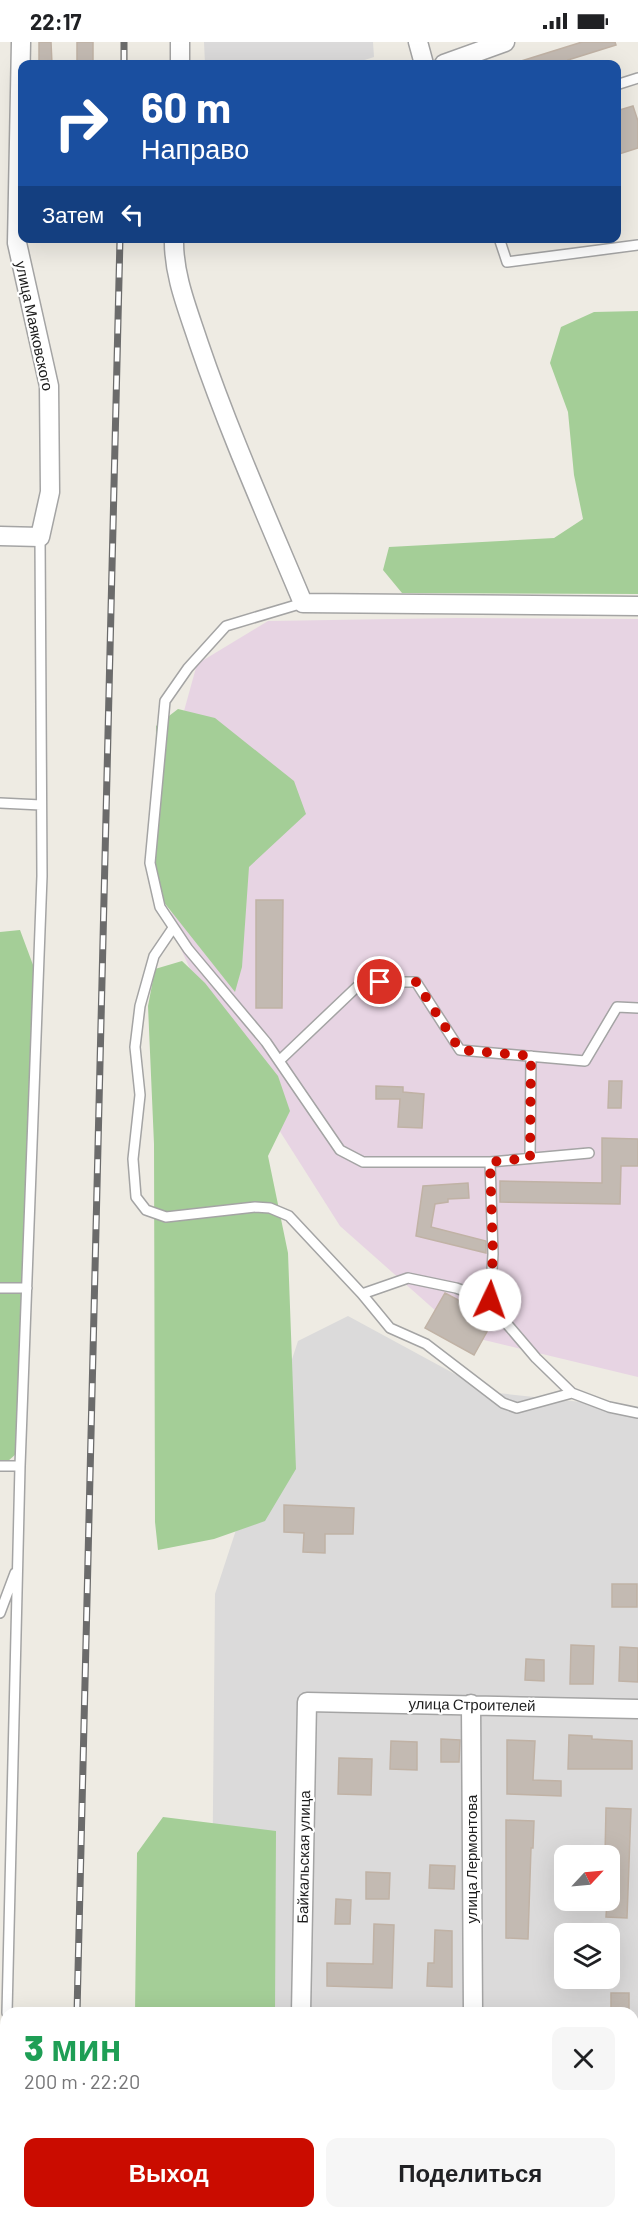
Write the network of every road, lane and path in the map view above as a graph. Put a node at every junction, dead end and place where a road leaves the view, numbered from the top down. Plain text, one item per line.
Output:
1 (21, 42) edge
2 (180, 42) edge
3 (418, 42) edge
4 (505, 42) edge
5 (21, 60) edge
6 (180, 60) edge
7 (423, 60) edge
8 (455, 60) edge
9 (638, 78) edge
10 (621, 84) edge
11 (18, 193) edge
12 (174, 243) edge
13 (501, 243) edge
14 (638, 245) edge
15 (0, 536) edge
16 (40, 537) junction
17 (303, 603) junction
18 (638, 606) edge
19 (0, 803) edge
20 (41, 805) junction
21 (173, 928) junction
22 (638, 1008) edge
23 (531, 1056) junction
24 (279, 1061) junction
25 (589, 1153) dead end
26 (530, 1158) junction
27 (490, 1162) junction
28 (0, 1288) edge
29 (27, 1288) junction
30 (362, 1294) junction
31 (490, 1300) junction
32 (572, 1393) junction
33 (638, 1413) edge
34 (0, 1466) edge
35 (20, 1466) junction
36 (18, 1567) junction
37 (0, 1613) edge
38 (307, 1702) joint
39 (471, 1704) junction
40 (638, 1709) edge
41 (7, 2007) edge
42 (301, 2007) edge
43 (473, 2007) edge

1 - 5 street, улица Маяковского
2 - 6 street
3 - 7 street
4 - 8 street
9 - 10 lane
11 - 16 street, улица Маяковского
12 - 17 street
13 - 14 lane
15 - 16 street
16 - 20 lane
17 - 18 street
17 - 21 lane
19 - 20 lane
20 - 29 lane
21 - 24 lane
21 - 30 lane
22 - 23 lane
23 - 24 lane
23 - 26 lane
24 - 27 lane
25 - 26 lane
26 - 27 lane
27 - 31 lane
28 - 29 lane
29 - 35 lane
30 - 31 lane
30 - 32 lane
31 - 32 lane
32 - 33 lane
34 - 35 lane
35 - 36 lane
36 - 37 lane
36 - 41 lane
38 - 39 street, улица Строителей
38 - 42 street, Байкальская улица
39 - 40 street, улица Строителей
39 - 43 street, улица Лермонтова

